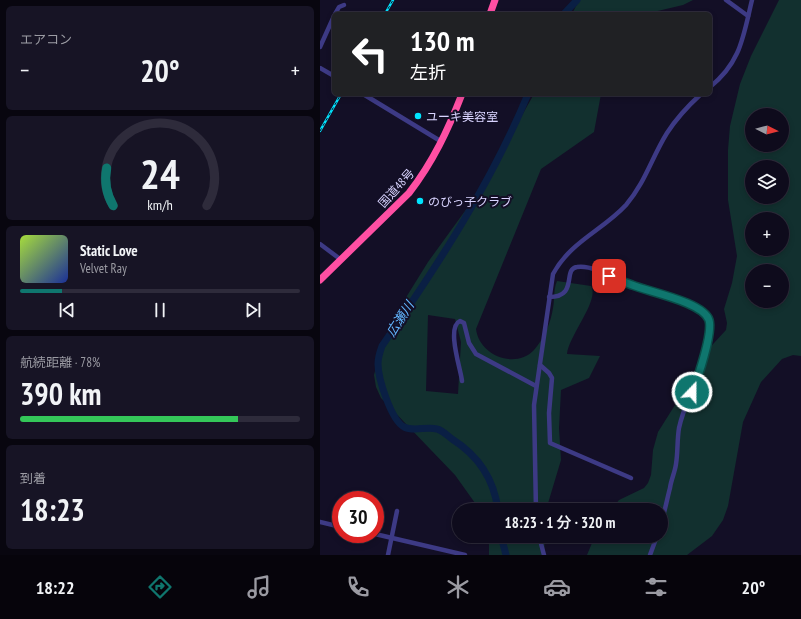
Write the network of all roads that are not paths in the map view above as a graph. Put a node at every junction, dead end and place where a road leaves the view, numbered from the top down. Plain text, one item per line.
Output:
1 (495, 0) edge
2 (726, 0) edge
3 (752, 0) edge
4 (344, 5) dead end
5 (336, 12) edge
6 (491, 12) edge
7 (748, 16) junction
8 (332, 21) edge
9 (320, 46) edge
10 (321, 70) edge
11 (332, 75) edge
12 (712, 85) edge
13 (366, 96) edge
14 (461, 96) edge
15 (699, 96) edge
16 (442, 142) junction
17 (320, 244) edge
18 (340, 259) junction
19 (320, 280) edge
20 (549, 297) junction
21 (540, 365) junction
22 (462, 382) dead end
23 (536, 386) junction
24 (631, 478) dead end
25 (536, 503) edge
26 (666, 503) edge
27 (397, 511) dead end
28 (320, 522) edge
29 (332, 525) edge
30 (384, 536) edge
31 (392, 538) junction
32 (541, 543) edge
33 (654, 543) edge
34 (443, 549) junction
35 (388, 555) edge
36 (446, 555) edge
37 (465, 555) edge
38 (544, 555) edge
39 (650, 555) edge

1 - 6 highway
2 - 7 street
3 - 7 street
4 - 5 street
7 - 12 street
8 - 9 street
10 - 11 street
13 - 16 street
14 - 16 highway, 国道48号
15 - 20 street
16 - 18 highway, 国道48号
17 - 18 street
18 - 19 highway, 国道48号
20 - 21 street
20 - 26 street
21 - 23 street
21 - 24 street
22 - 23 street
23 - 25 street
27 - 31 street
28 - 29 street
30 - 31 street
31 - 34 street
31 - 35 street
32 - 38 street
33 - 39 street
34 - 36 street
34 - 37 street

